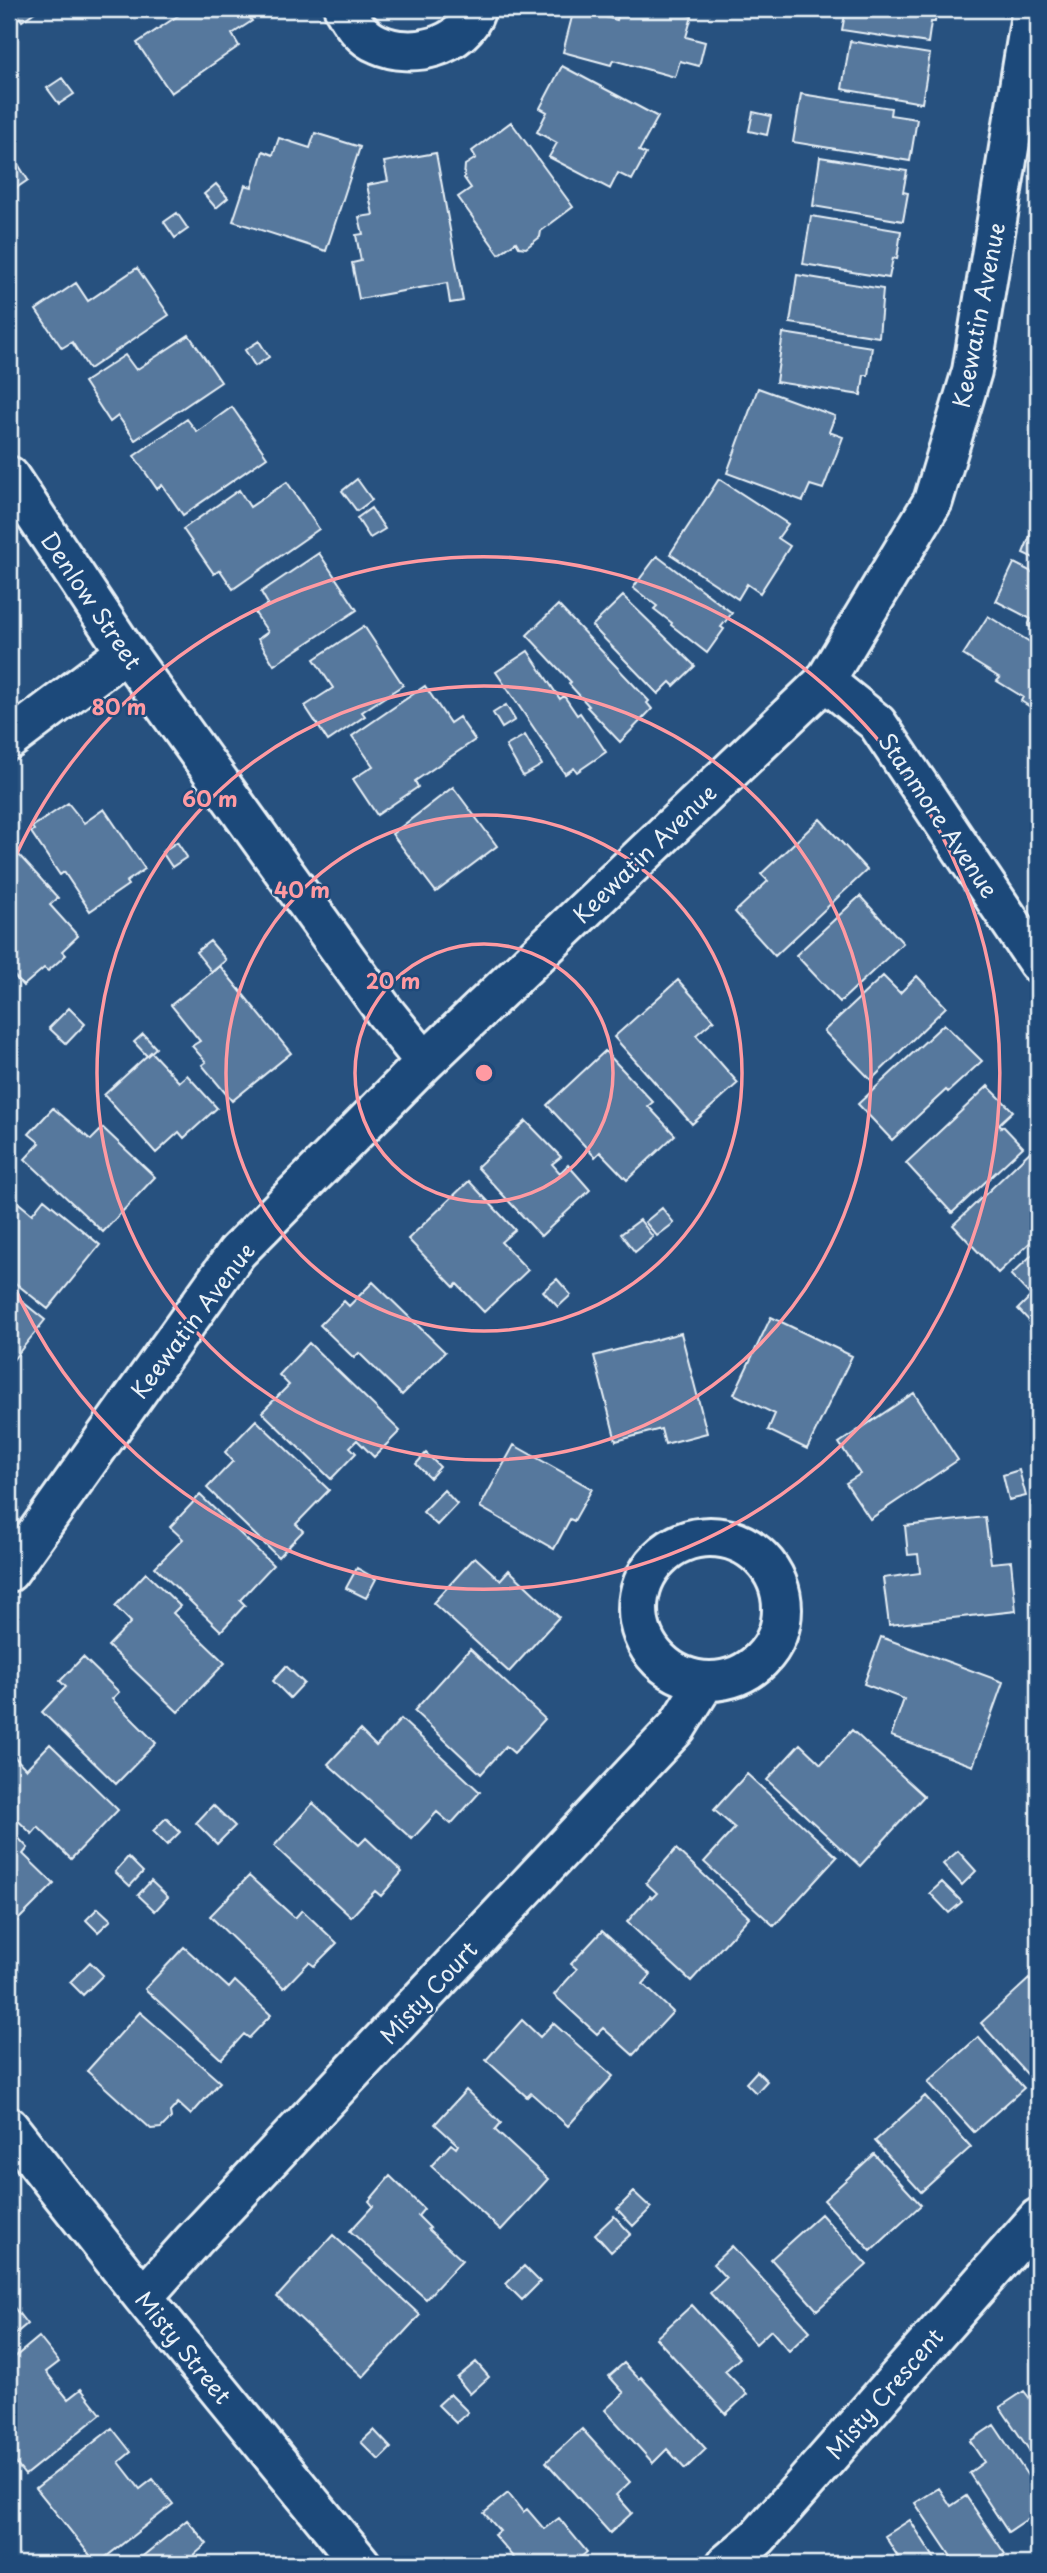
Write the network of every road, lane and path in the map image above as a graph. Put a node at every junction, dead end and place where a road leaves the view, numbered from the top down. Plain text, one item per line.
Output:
1 (344, 9) edge
2 (476, 9) edge
3 (1032, 9) edge
4 (9, 477) edge
5 (126, 652) junction
6 (825, 681) junction
7 (9, 740) edge
8 (1038, 963) edge
9 (425, 1062) junction
10 (9, 1572) edge
11 (705, 1682) dead end
12 (9, 2127) edge
13 (1038, 2218) edge
14 (143, 2297) junction
15 (362, 2564) edge
16 (726, 2564) edge

1 - 2 street
3 - 6 street, Keewatin Avenue
4 - 5 street, Denlow Street
5 - 7 street
5 - 9 street, Denlow Street
6 - 8 street, Stanmore Avenue
6 - 9 street, Keewatin Avenue
9 - 10 street, Keewatin Avenue
11 - 14 street, Misty Court
12 - 14 street, Misty Street
13 - 16 street, Misty Crescent
14 - 15 street, Misty Street

